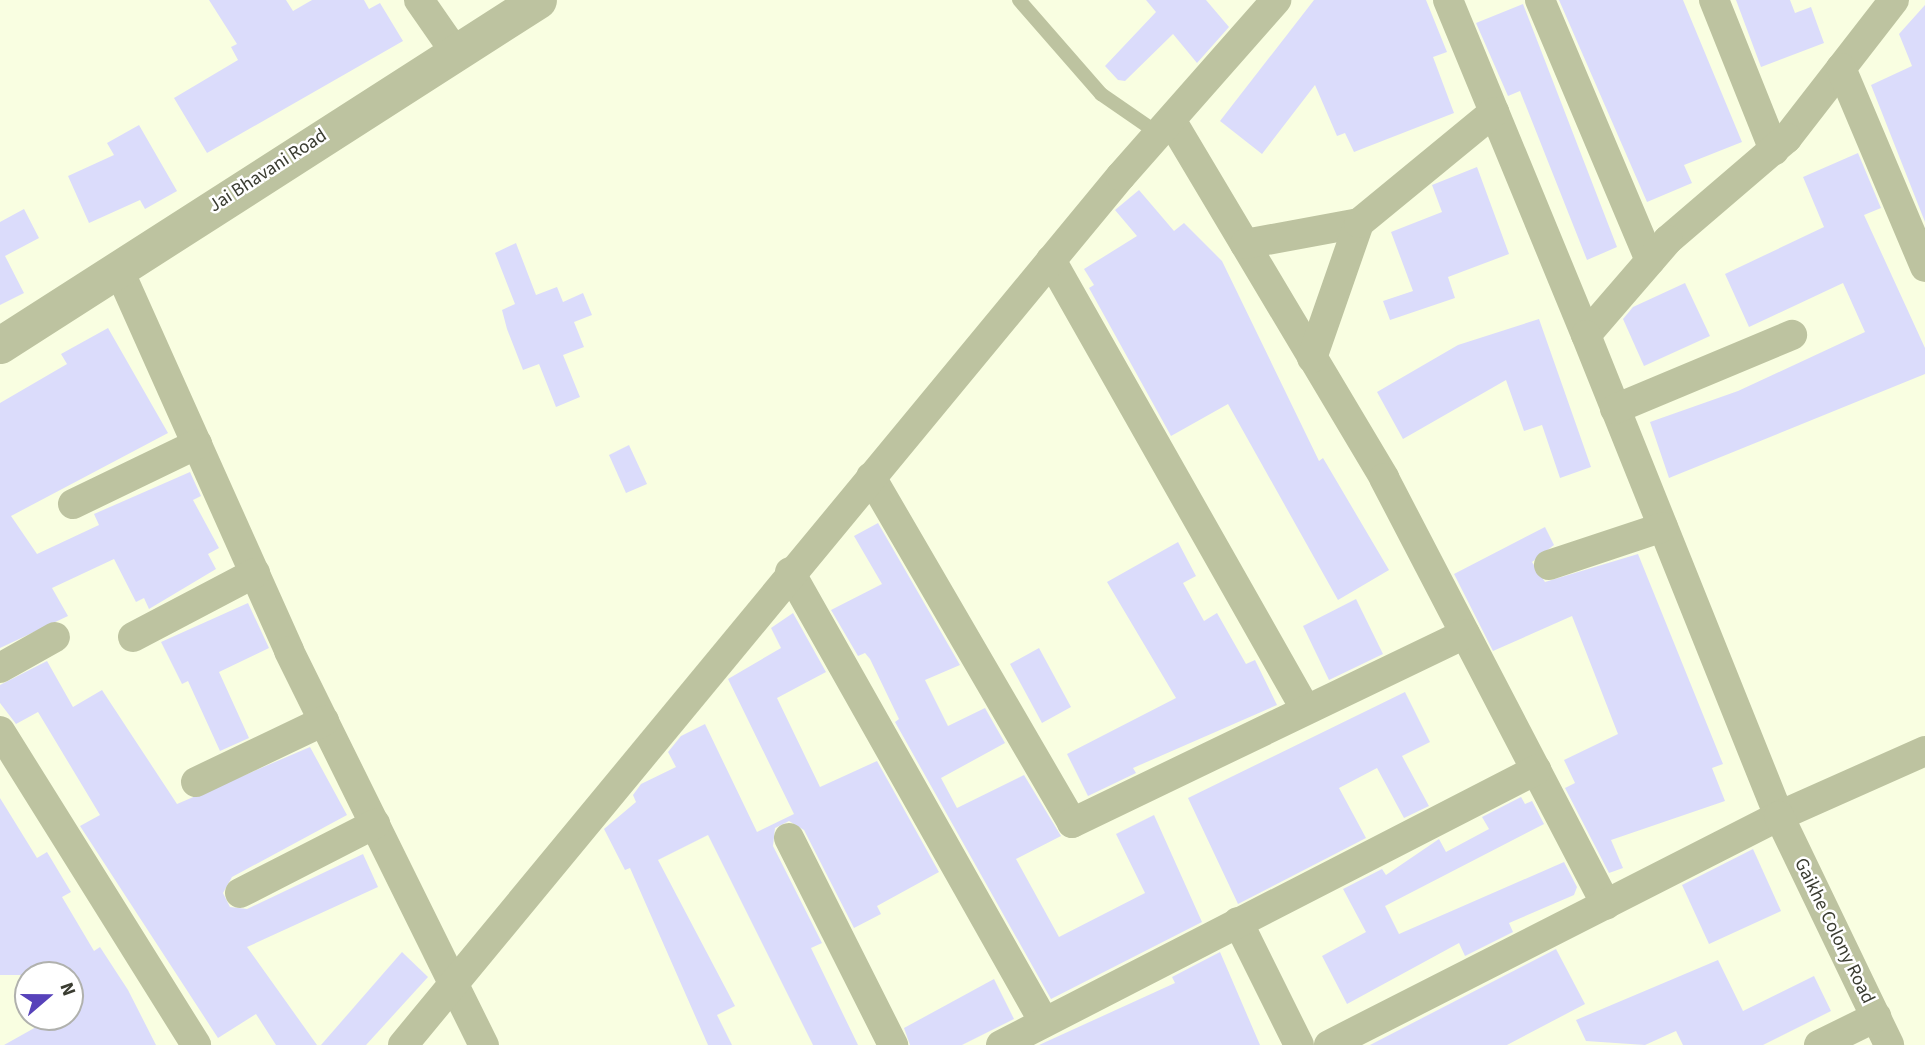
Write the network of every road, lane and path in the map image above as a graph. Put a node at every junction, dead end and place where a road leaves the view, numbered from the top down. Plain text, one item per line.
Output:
1 (419, 0) edge
2 (538, 0) edge
3 (1019, 0) edge
4 (1276, 0) edge
5 (1448, 0) edge
6 (1540, 0) edge
7 (1714, 0) edge
8 (1894, 0) edge
9 (453, 49) junction
10 (1841, 68) junction
11 (1494, 111) junction
12 (1165, 127) junction
13 (1774, 150) junction
14 (1359, 223) junction
15 (1245, 244) junction
16 (1051, 260) junction
17 (1650, 261) junction
18 (1925, 267) edge
19 (118, 268) junction
20 (3, 335) edge
21 (1586, 335) junction
22 (1791, 335) dead end
23 (1312, 358) junction
24 (1615, 409) junction
25 (197, 444) junction
26 (871, 477) junction
27 (73, 504) dead end
28 (1663, 527) junction
29 (1549, 565) dead end
30 (790, 572) junction
31 (255, 573) junction
32 (1465, 634) junction
33 (55, 637) dead end
34 (133, 638) dead end
35 (0, 668) edge
36 (1306, 710) junction
37 (324, 721) junction
38 (0, 731) edge
39 (1925, 751) edge
40 (1536, 770) junction
41 (196, 782) dead end
42 (1779, 816) junction
43 (375, 824) junction
44 (789, 838) dead end
45 (240, 894) dead end
46 (1606, 905) junction
47 (1238, 922) junction
48 (453, 985) junction
49 (1876, 1017) junction
50 (1044, 1022) junction
51 (196, 1045) edge
52 (403, 1045) edge
53 (484, 1045) edge
54 (893, 1045) edge
55 (1001, 1045) edge
56 (1299, 1045) edge
57 (1329, 1045) edge
58 (1819, 1045) edge
59 (1889, 1045) edge

1 - 9 street
2 - 9 street, Jai Bhavani Road
3 - 12 lane
4 - 12 street
5 - 11 street, Gaikhe Colony Road
6 - 17 street
7 - 13 street
8 - 10 street
9 - 19 street, Jai Bhavani Road
10 - 13 street
10 - 18 street
11 - 14 street
11 - 21 street, Gaikhe Colony Road
12 - 15 street
12 - 16 street
13 - 17 street
14 - 15 street
14 - 23 street
15 - 23 street
16 - 26 street
16 - 36 street
17 - 21 street
19 - 20 street, Jai Bhavani Road
19 - 25 street
21 - 24 street, Gaikhe Colony Road
22 - 24 street
23 - 32 street
24 - 28 street, Gaikhe Colony Road
25 - 27 street
25 - 31 street
26 - 30 street
26 - 36 street
28 - 29 street
28 - 42 street, Gaikhe Colony Road
30 - 48 street
30 - 50 street
31 - 34 street
31 - 37 street
32 - 36 street
32 - 40 street
33 - 35 street
37 - 41 street
37 - 43 street
38 - 51 street
39 - 42 street
40 - 46 street
40 - 47 street
42 - 46 street
42 - 49 street, Gaikhe Colony Road
43 - 45 street
43 - 48 street
44 - 54 street
46 - 57 street
47 - 50 street
47 - 56 street
48 - 52 street
48 - 53 street
49 - 58 street
49 - 59 street, Gaikhe Colony Road
50 - 55 street

